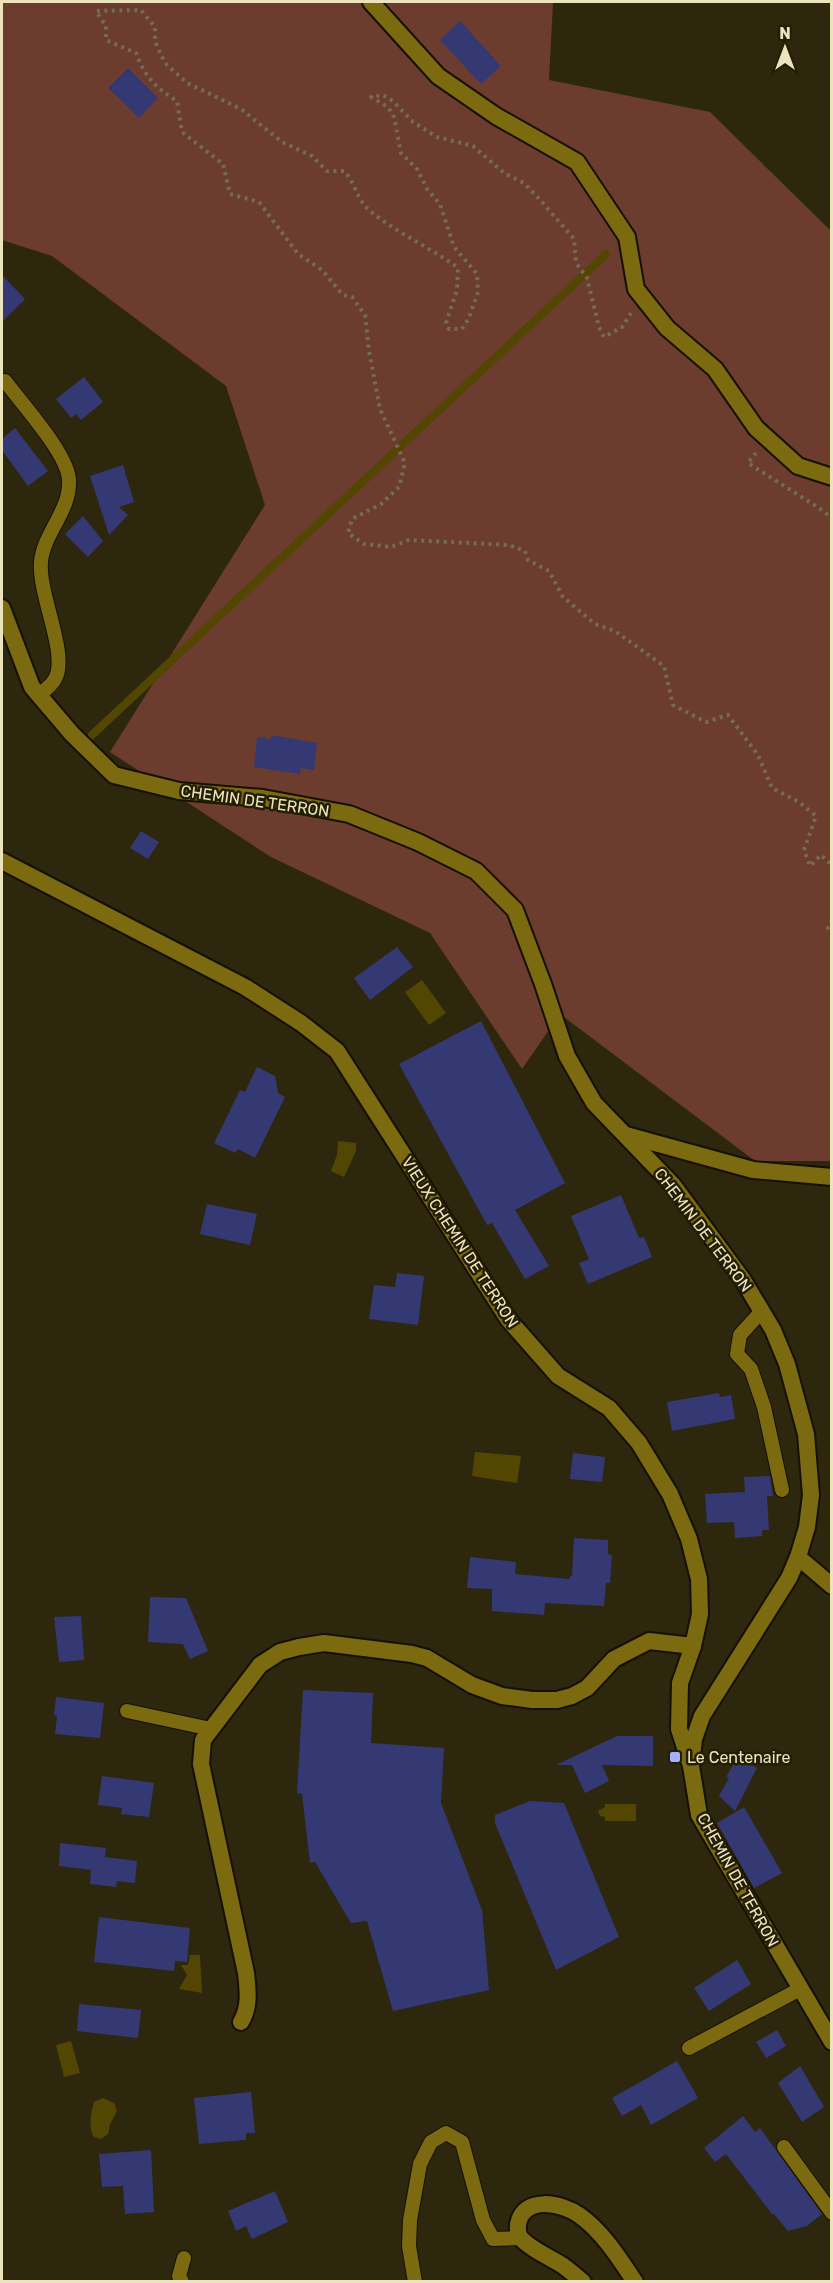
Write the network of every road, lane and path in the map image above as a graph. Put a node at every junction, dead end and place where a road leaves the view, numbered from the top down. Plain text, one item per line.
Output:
1 (371, 2) edge
2 (646, 301) junction
3 (5, 381) dead end
4 (831, 477) edge
5 (2, 608) edge
6 (39, 695) junction
7 (2, 861) edge
8 (831, 865) edge
9 (831, 920) edge
10 (831, 932) edge
11 (626, 1135) junction
12 (831, 1177) edge
13 (761, 1312) junction
14 (782, 1490) dead end
15 (798, 1557) junction
16 (831, 1586) edge
17 (693, 1646) junction
18 (127, 1711) dead end
19 (211, 1729) junction
20 (691, 1766) junction
21 (800, 1989) junction
22 (241, 2022) dead end
23 (831, 2042) edge
24 (689, 2048) dead end
25 (784, 2147) dead end
26 (831, 2213) edge
27 (520, 2238) junction
28 (184, 2258) dead end
29 (182, 2282) edge
30 (415, 2282) edge
31 (583, 2282) edge
32 (634, 2282) edge

1 - 2 street
2 - 4 street
2 - 8 path
3 - 6 lane
5 - 6 street, CHEMIN DE TERRON
6 - 11 street, CHEMIN DE TERRON
7 - 17 street, VIEUX CHEMIN DE TERRON
9 - 10 path
11 - 12 street
11 - 13 street, CHEMIN DE TERRON
13 - 14 lane
13 - 15 street, CHEMIN DE TERRON
15 - 16 street
15 - 20 street, CHEMIN DE TERRON
17 - 19 street
17 - 20 street, VIEUX CHEMIN DE TERRON
18 - 19 lane
19 - 22 street
20 - 21 street, CHEMIN DE TERRON
21 - 23 street, CHEMIN DE TERRON
21 - 24 lane
25 - 26 lane
27 - 30 lane
27 - 31 street
27 - 32 street
28 - 29 lane

